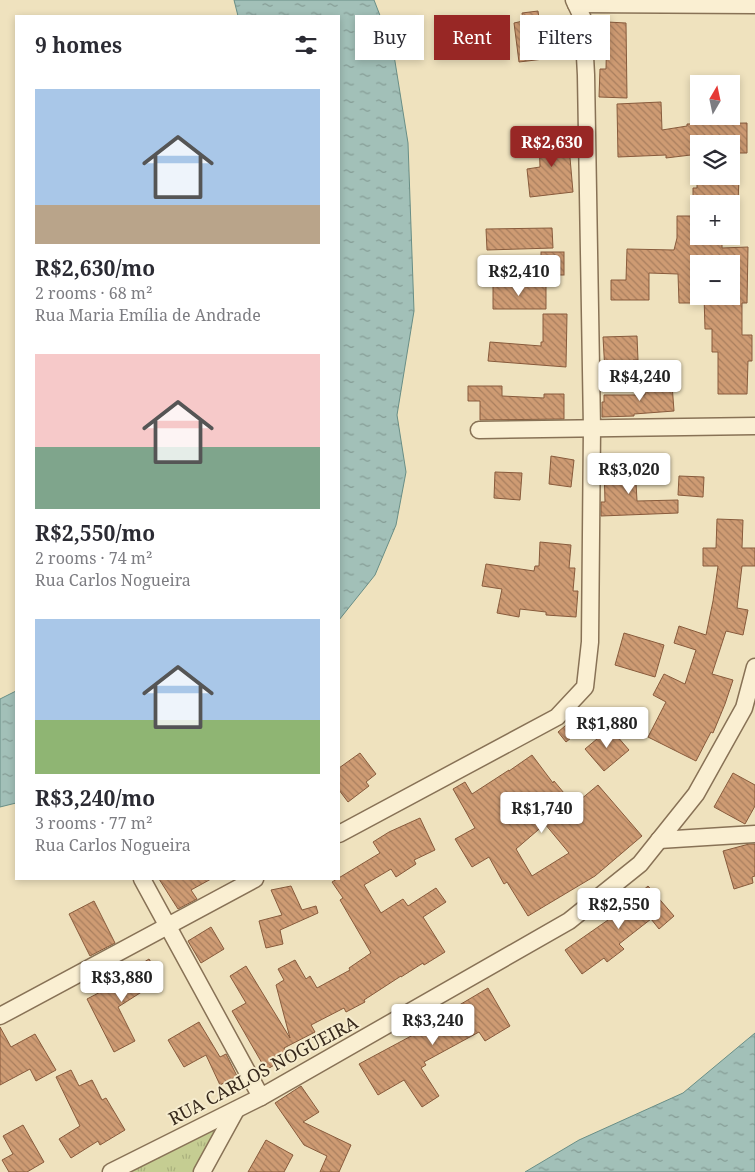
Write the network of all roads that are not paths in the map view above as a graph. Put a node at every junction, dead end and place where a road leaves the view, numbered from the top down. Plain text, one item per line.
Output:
1 (575, 2) edge
2 (755, 5) edge
3 (755, 426) edge
4 (592, 428) junction
5 (479, 430) dead end
6 (755, 667) edge
7 (340, 833) edge
8 (755, 834) edge
9 (659, 840) junction
10 (143, 880) edge
11 (253, 880) edge
12 (168, 925) junction
13 (0, 1016) edge
14 (261, 1097) junction
15 (236, 1110) junction
16 (111, 1172) edge
17 (202, 1172) edge

1 - 2 street
1 - 4 street
3 - 4 street
4 - 5 street
4 - 7 street
6 - 9 street, RUA CARLOS NOGUEIRA
8 - 9 street
9 - 14 street, RUA CARLOS NOGUEIRA
10 - 12 street
11 - 12 street
12 - 13 street
12 - 14 street
14 - 15 street, RUA CARLOS NOGUEIRA
15 - 16 street, RUA CARLOS NOGUEIRA
15 - 17 street

